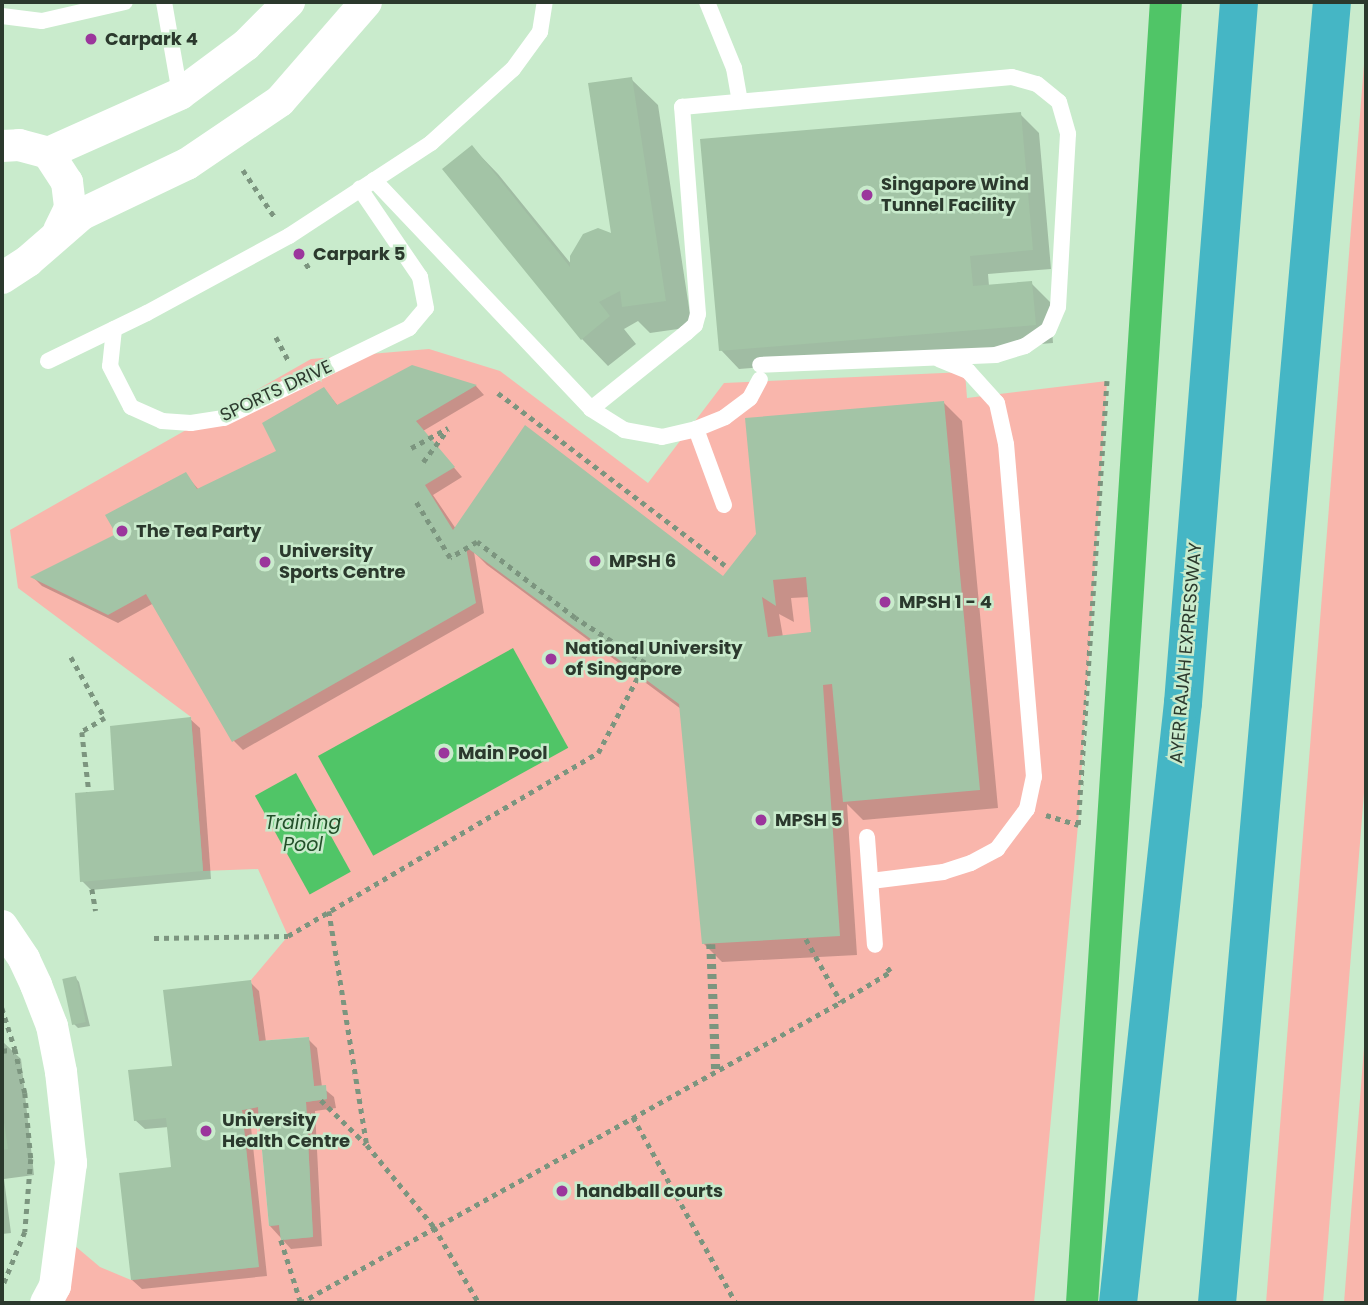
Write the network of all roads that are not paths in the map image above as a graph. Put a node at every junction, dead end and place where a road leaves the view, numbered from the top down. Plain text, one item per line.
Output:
1 (125, 2) edge
2 (164, 2) edge
3 (289, 2) edge
4 (366, 2) edge
5 (545, 2) edge
6 (707, 2) edge
7 (1239, 2) edge
8 (1332, 2) edge
9 (3, 14) edge
10 (180, 94) junction
11 (740, 102) junction
12 (2, 146) edge
13 (48, 153) junction
14 (374, 180) junction
15 (360, 189) junction
16 (59, 231) junction
17 (2, 278) edge
18 (114, 329) junction
19 (934, 356) junction
20 (48, 362) dead end
21 (591, 409) junction
22 (696, 429) junction
23 (724, 505) dead end
24 (867, 837) dead end
25 (871, 881) junction
26 (2, 926) edge
27 (875, 945) road end
28 (46, 1303) edge
29 (1118, 1303) edge
30 (1217, 1303) edge

1 - 9 lane
2 - 10 lane
3 - 10 street
4 - 16 street
5 - 14 lane
6 - 11 lane
7 - 29 highway, AYER RAJAH EXPRESSWAY
8 - 30 highway
10 - 13 street
11 - 19 lane
11 - 21 lane
12 - 13 street
13 - 16 street
14 - 15 lane
14 - 21 lane
15 - 18 lane
15 - 18 lane, SPORTS DRIVE
16 - 17 street
18 - 20 lane
19 - 22 lane
19 - 25 lane
21 - 22 lane
22 - 23 lane
24 - 25 lane
25 - 27 lane
26 - 28 street

